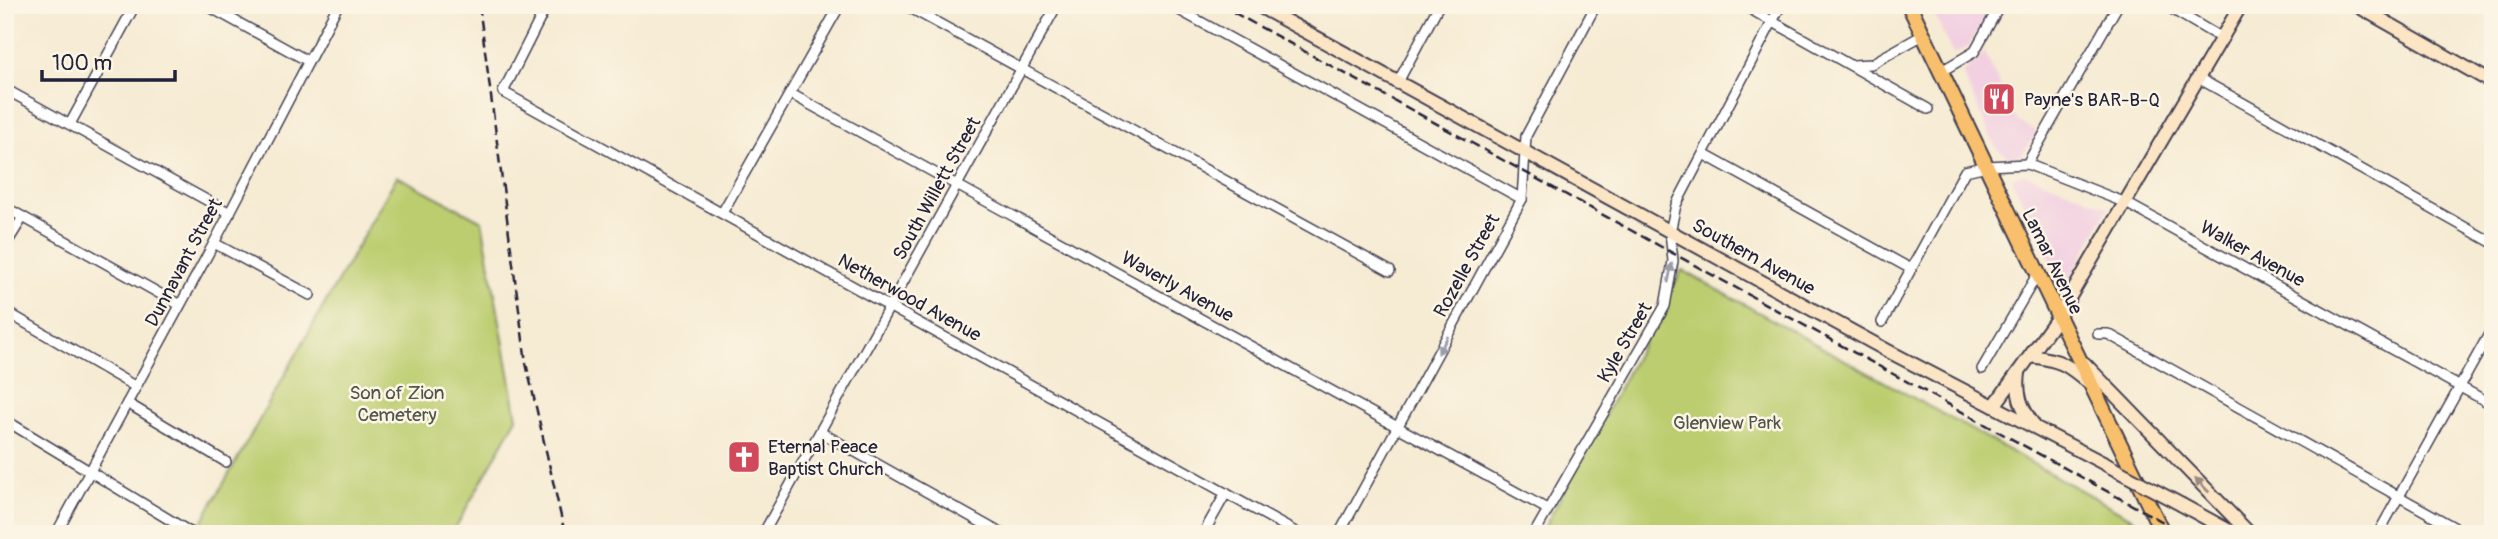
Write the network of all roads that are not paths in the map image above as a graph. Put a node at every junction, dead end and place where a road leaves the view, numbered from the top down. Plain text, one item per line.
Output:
1 (135, 5) edge
2 (206, 5) edge
3 (338, 5) edge
4 (547, 5) edge
5 (840, 5) edge
6 (905, 5) edge
7 (1057, 5) edge
8 (1170, 5) edge
9 (1257, 5) edge
10 (1439, 5) edge
11 (1596, 5) edge
12 (1744, 5) edge
13 (1781, 5) edge
14 (1909, 5) edge
15 (2000, 5) edge
16 (2118, 5) edge
17 (2165, 5) edge
18 (2241, 5) edge
19 (2357, 5) edge
20 (1274, 9) edge
21 (1772, 21) junction
22 (1923, 35) junction
23 (2223, 39) junction
24 (308, 61) junction
25 (1851, 65) junction
26 (1022, 69) junction
27 (1940, 72) junction
28 (2200, 79) junction
29 (2493, 83) edge
30 (1397, 84) junction
31 (5, 89) edge
32 (791, 94) junction
33 (1928, 109) dead end
34 (70, 124) junction
35 (1525, 153) junction
36 (1705, 155) junction
37 (2027, 164) junction
38 (1987, 166) junction
39 (957, 185) junction
40 (1522, 199) junction
41 (2126, 203) junction
42 (5, 207) edge
43 (230, 213) junction
44 (722, 213) junction
45 (23, 217) junction
46 (1670, 232) junction
47 (214, 243) junction
48 (2493, 243) edge
49 (5, 246) edge
50 (1911, 270) junction
51 (1390, 271) dead end
52 (2038, 273) junction
53 (310, 295) dead end
54 (180, 305) junction
55 (890, 306) junction
56 (5, 311) edge
57 (2058, 317) junction
58 (1882, 322) dead end
59 (2493, 327) edge
60 (2098, 334) dead end
61 (2031, 356) junction
62 (2083, 362) junction
63 (1982, 369) dead end
64 (2019, 371) junction
65 (136, 387) junction
66 (2460, 387) junction
67 (2096, 390) junction
68 (127, 403) junction
69 (2493, 405) edge
70 (1994, 406) junction
71 (5, 420) edge
72 (1398, 427) junction
73 (2035, 427) junction
74 (820, 432) junction
75 (226, 462) dead end
76 (91, 470) junction
77 (1226, 494) junction
78 (2399, 497) junction
79 (1547, 509) junction
80 (56, 534) edge
81 (193, 534) edge
82 (763, 534) edge
83 (1002, 534) edge
84 (1203, 534) edge
85 (1299, 534) edge
86 (1339, 534) edge
87 (1534, 534) edge
88 (2163, 534) edge
89 (2235, 534) edge
90 (2250, 534) edge
91 (2378, 534) edge
92 (2466, 534) edge

1 - 34 street
2 - 24 street
3 - 24 street, Dunnavant Street
4 - 44 street, Netherwood Avenue
5 - 32 street
6 - 26 street
7 - 26 street, South Willett Street
8 - 40 street
9 - 20 main road, Southern Avenue
10 - 30 street
11 - 35 street, Rozelle Street
12 - 21 street
13 - 21 street, Kyle Street
14 - 22 main road, Lamar Avenue
15 - 27 street
16 - 37 street
17 - 23 street
18 - 23 main road
19 - 29 main road
20 - 30 main road, Southern Avenue
21 - 25 street
21 - 36 street, Kyle Street
22 - 25 street
22 - 27 main road, Lamar Avenue
23 - 28 main road
24 - 43 street, Dunnavant Street
25 - 33 street
26 - 39 street, South Willett Street
26 - 51 street
27 - 38 main road, Lamar Avenue
28 - 41 main road
28 - 48 street
30 - 35 main road, Southern Avenue
31 - 34 street
32 - 39 street, Waverly Avenue
32 - 44 street
34 - 43 street
35 - 40 street, Rozelle Street
35 - 46 main road, Southern Avenue
36 - 46 street, Kyle Street
36 - 50 street
37 - 38 street, Walker Avenue
37 - 41 street, Walker Avenue
38 - 50 street
38 - 52 main road, Lamar Avenue
39 - 55 street, South Willett Street
39 - 72 street, Waverly Avenue
40 -> 72 street, Rozelle Street
41 - 57 main road
41 - 66 street, Walker Avenue
42 - 45 street
43 - 47 street, Dunnavant Street
44 - 55 street, Netherwood Avenue
45 - 49 street
45 - 54 street
46 - 70 main road, Southern Avenue
79 -> 46 street, Kyle Street
47 - 53 street
47 - 54 street, Dunnavant Street
50 - 58 street
52 - 57 main road, Lamar Avenue
52 - 63 street
54 - 65 street, Dunnavant Street
55 - 74 street, South Willett Street
55 - 77 street, Netherwood Avenue
56 - 65 street
57 - 61 main road
57 - 62 main road, Lamar Avenue
59 - 66 street
60 - 78 street
61 - 64 main road
61 - 67 main road
62 - 67 main road, Lamar Avenue
90 -> 62 main road
64 - 70 main road
64 - 73 main road
65 - 68 street, Dunnavant Street
66 - 69 street, Walker Avenue
66 - 78 street
67 - 88 main road, Lamar Avenue
68 - 75 street
68 - 76 street, Dunnavant Street
70 - 73 main road, Southern Avenue
71 - 76 street
72 - 79 street, Waverly Avenue
72 - 86 street, Rozelle Street
73 - 89 main road, Southern Avenue, bridge
74 - 82 street, South Willett Street
74 - 83 street
76 - 80 street, Dunnavant Street
76 - 81 street
77 - 84 street
77 - 85 street, Netherwood Avenue
78 - 91 street
78 - 92 street
79 - 87 street, Kyle Street

